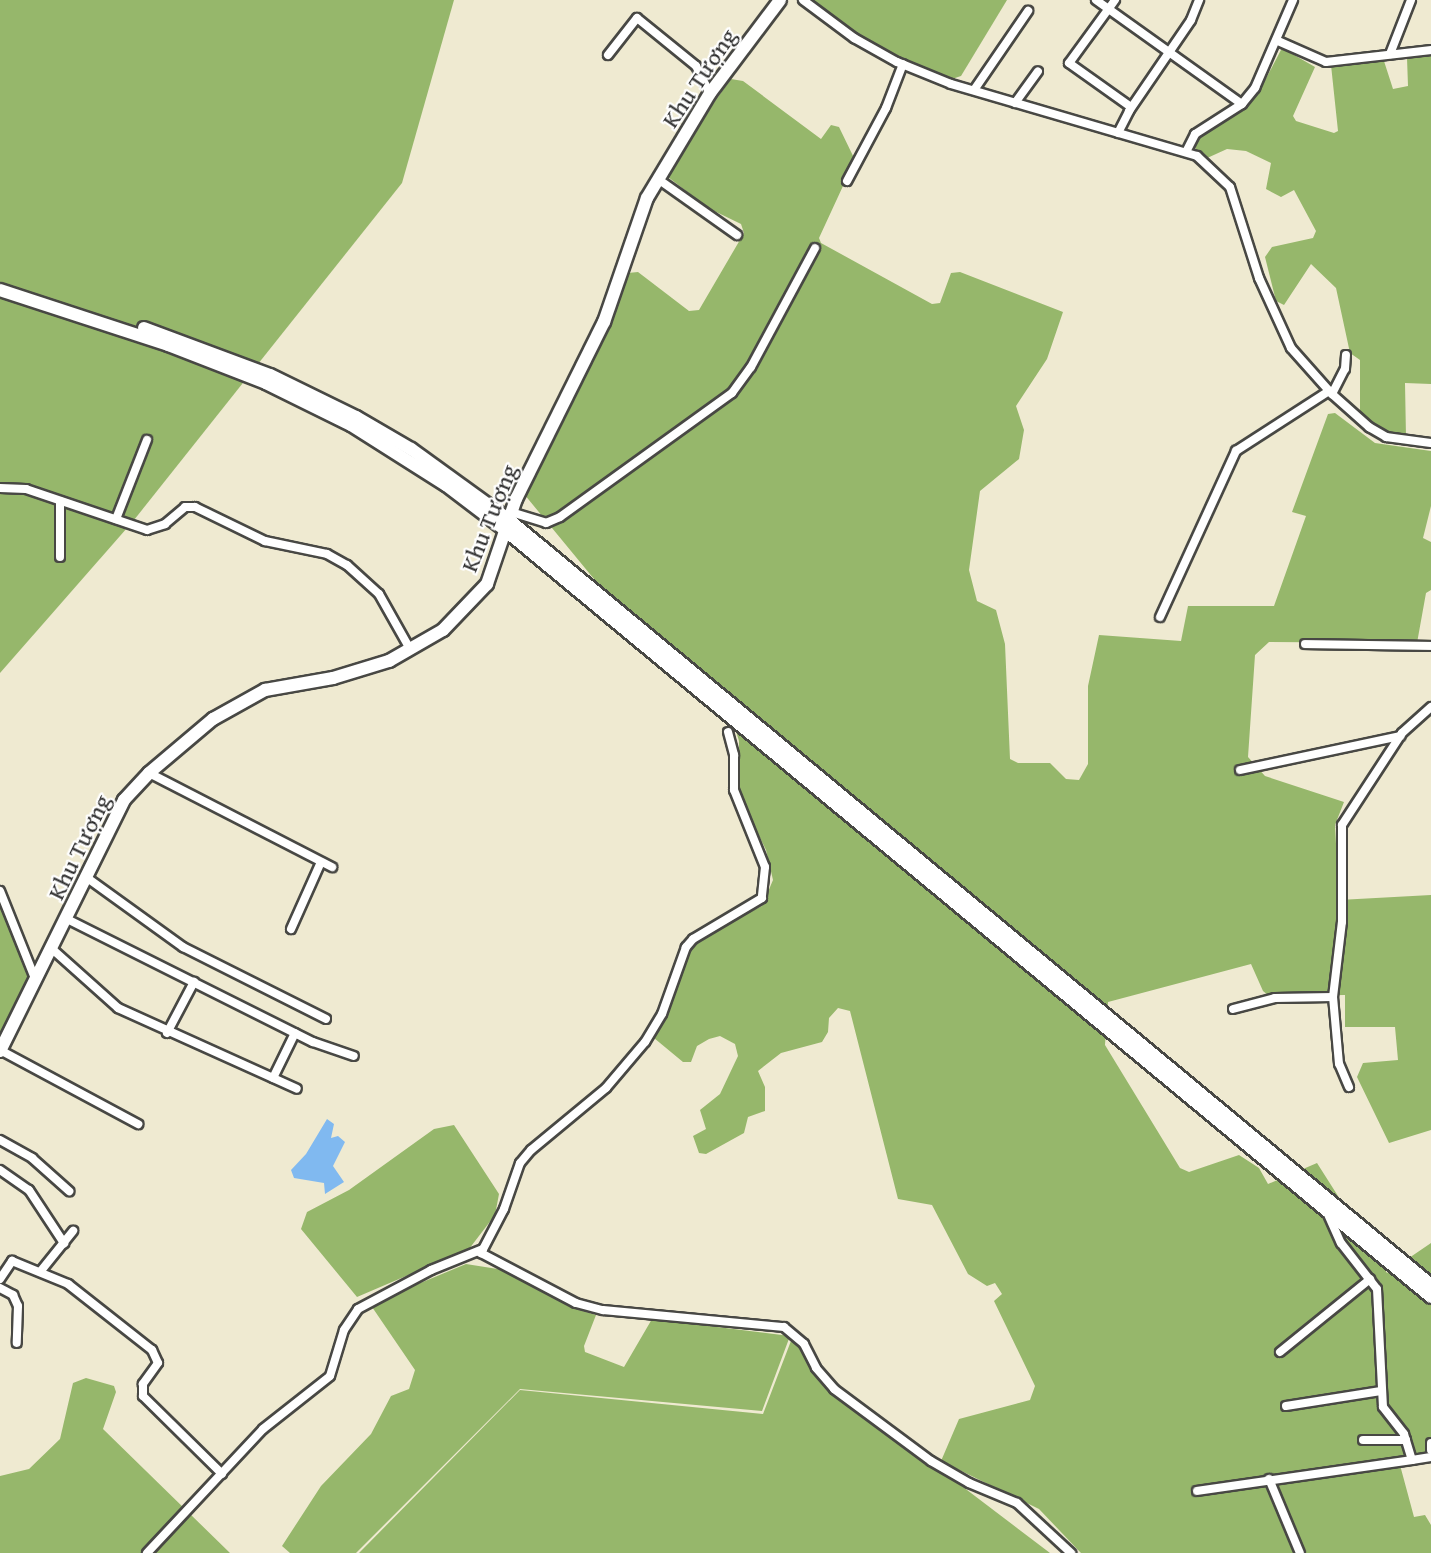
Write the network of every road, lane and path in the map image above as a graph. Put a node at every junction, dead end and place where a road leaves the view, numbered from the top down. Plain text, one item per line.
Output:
1 (780, 0) edge
2 (803, 0) edge
3 (1096, 0) edge
4 (1115, 0) edge
5 (1199, 0) edge
6 (1293, 0) edge
7 (1411, 0) edge
8 (1109, 9) junction
9 (1028, 11) dead end
10 (1278, 41) junction
11 (1431, 50) edge
12 (1171, 51) junction
13 (1390, 54) junction
14 (608, 56) dead end
15 (903, 64) junction
16 (1038, 71) dead end
17 (974, 90) junction
18 (710, 93) junction
19 (1016, 103) junction
20 (1242, 104) junction
21 (1131, 107) junction
22 (1118, 134) junction
23 (1186, 152) junction
24 (657, 178) junction
25 (847, 181) dead end
26 (737, 235) dead end
27 (815, 248) dead end
28 (0, 282) edge
29 (0, 290) edge
30 (1346, 355) dead end
31 (1330, 393) junction
32 (147, 440) dead end
33 (1431, 443) edge
34 (0, 488) edge
35 (60, 501) junction
36 (116, 519) junction
37 (508, 521) junction
38 (60, 557) dead end
39 (1160, 617) dead end
40 (1305, 644) dead end
41 (1431, 646) edge
42 (410, 649) junction
43 (1431, 707) edge
44 (728, 732) dead end
45 (1400, 736) junction
46 (1240, 771) dead end
47 (149, 773) junction
48 (321, 862) junction
49 (332, 867) dead end
50 (86, 877) junction
51 (0, 891) edge
52 (67, 919) junction
53 (291, 929) dead end
54 (51, 948) junction
55 (36, 981) junction
56 (194, 982) junction
57 (1333, 997) junction
58 (1233, 1009) dead end
59 (326, 1018) dead end
60 (167, 1033) junction
61 (295, 1033) junction
62 (0, 1051) edge
63 (354, 1056) dead end
64 (273, 1078) junction
65 (1349, 1087) dead end
66 (297, 1089) dead end
67 (138, 1124) dead end
68 (0, 1140) edge
69 (0, 1170) edge
70 (69, 1191) dead end
71 (1327, 1211) junction
72 (73, 1231) dead end
73 (64, 1243) junction
74 (483, 1249) junction
75 (40, 1272) junction
76 (0, 1279) edge
77 (1370, 1280) junction
78 (1431, 1285) edge
79 (0, 1288) edge
80 (1431, 1297) edge
81 (17, 1343) dead end
82 (1280, 1352) dead end
83 (1381, 1391) junction
84 (1286, 1406) dead end
85 (1364, 1440) dead end
86 (1406, 1440) junction
87 (1431, 1443) edge
88 (1431, 1450) edge
89 (1431, 1457) edge
90 (1412, 1460) junction
91 (222, 1474) junction
92 (1269, 1479) junction
93 (1197, 1491) dead end
94 (147, 1553) edge
95 (1071, 1553) edge
96 (1300, 1553) edge

1 - 18 main road, Khu Tượng
2 - 15 street
3 - 8 street
4 - 8 street
5 - 12 street
6 - 10 street
7 - 13 street
8 - 12 street
8 - 21 street
9 - 17 street
10 - 13 street
10 - 20 street
11 - 13 street
12 - 20 street
12 - 21 street
14 - 18 street
15 - 17 street
15 - 25 street
16 - 19 street
17 - 19 street
18 - 24 main road, Khu Tượng
19 - 22 street
20 - 23 street
21 - 22 street
22 - 23 street
23 - 31 street
24 - 26 street
24 - 37 main road, Khu Tượng
27 - 37 street
28 - 37 main road
29 - 37 main road
30 - 31 street
31 - 33 street
31 - 39 street
32 - 36 street
34 - 35 street
35 - 36 street
35 - 38 street
36 - 42 street
37 - 42 main road, Khu Tượng
37 - 71 main road
37 - 78 main road
40 - 41 street
42 - 47 main road, Khu Tượng
43 - 45 street
44 - 74 street
45 - 46 street
45 - 57 street
47 - 48 street
47 - 50 main road, Khu Tượng
48 - 49 street
48 - 53 street
50 - 52 main road, Khu Tượng
50 - 59 street
51 - 55 street
52 - 54 main road, Khu Tượng
52 - 56 street
54 - 55 main road, Khu Tượng
54 - 60 street
55 - 62 main road, Khu Tượng
56 - 60 street
56 - 61 street
57 - 58 street
57 - 65 street
60 - 64 street
61 - 63 street
61 - 64 street
62 - 67 street
64 - 66 street
68 - 70 street
69 - 73 street
71 - 77 street
71 - 80 main road
72 - 73 street
73 - 75 street
74 - 91 street
74 - 95 street
75 - 76 street
75 - 91 street
77 - 82 street
77 - 83 street
79 - 81 street
83 - 84 street
83 - 86 street
85 - 86 street
86 - 90 street
87 - 88 street
89 - 90 street
90 - 92 street
91 - 94 street
92 - 93 street
92 - 96 street

